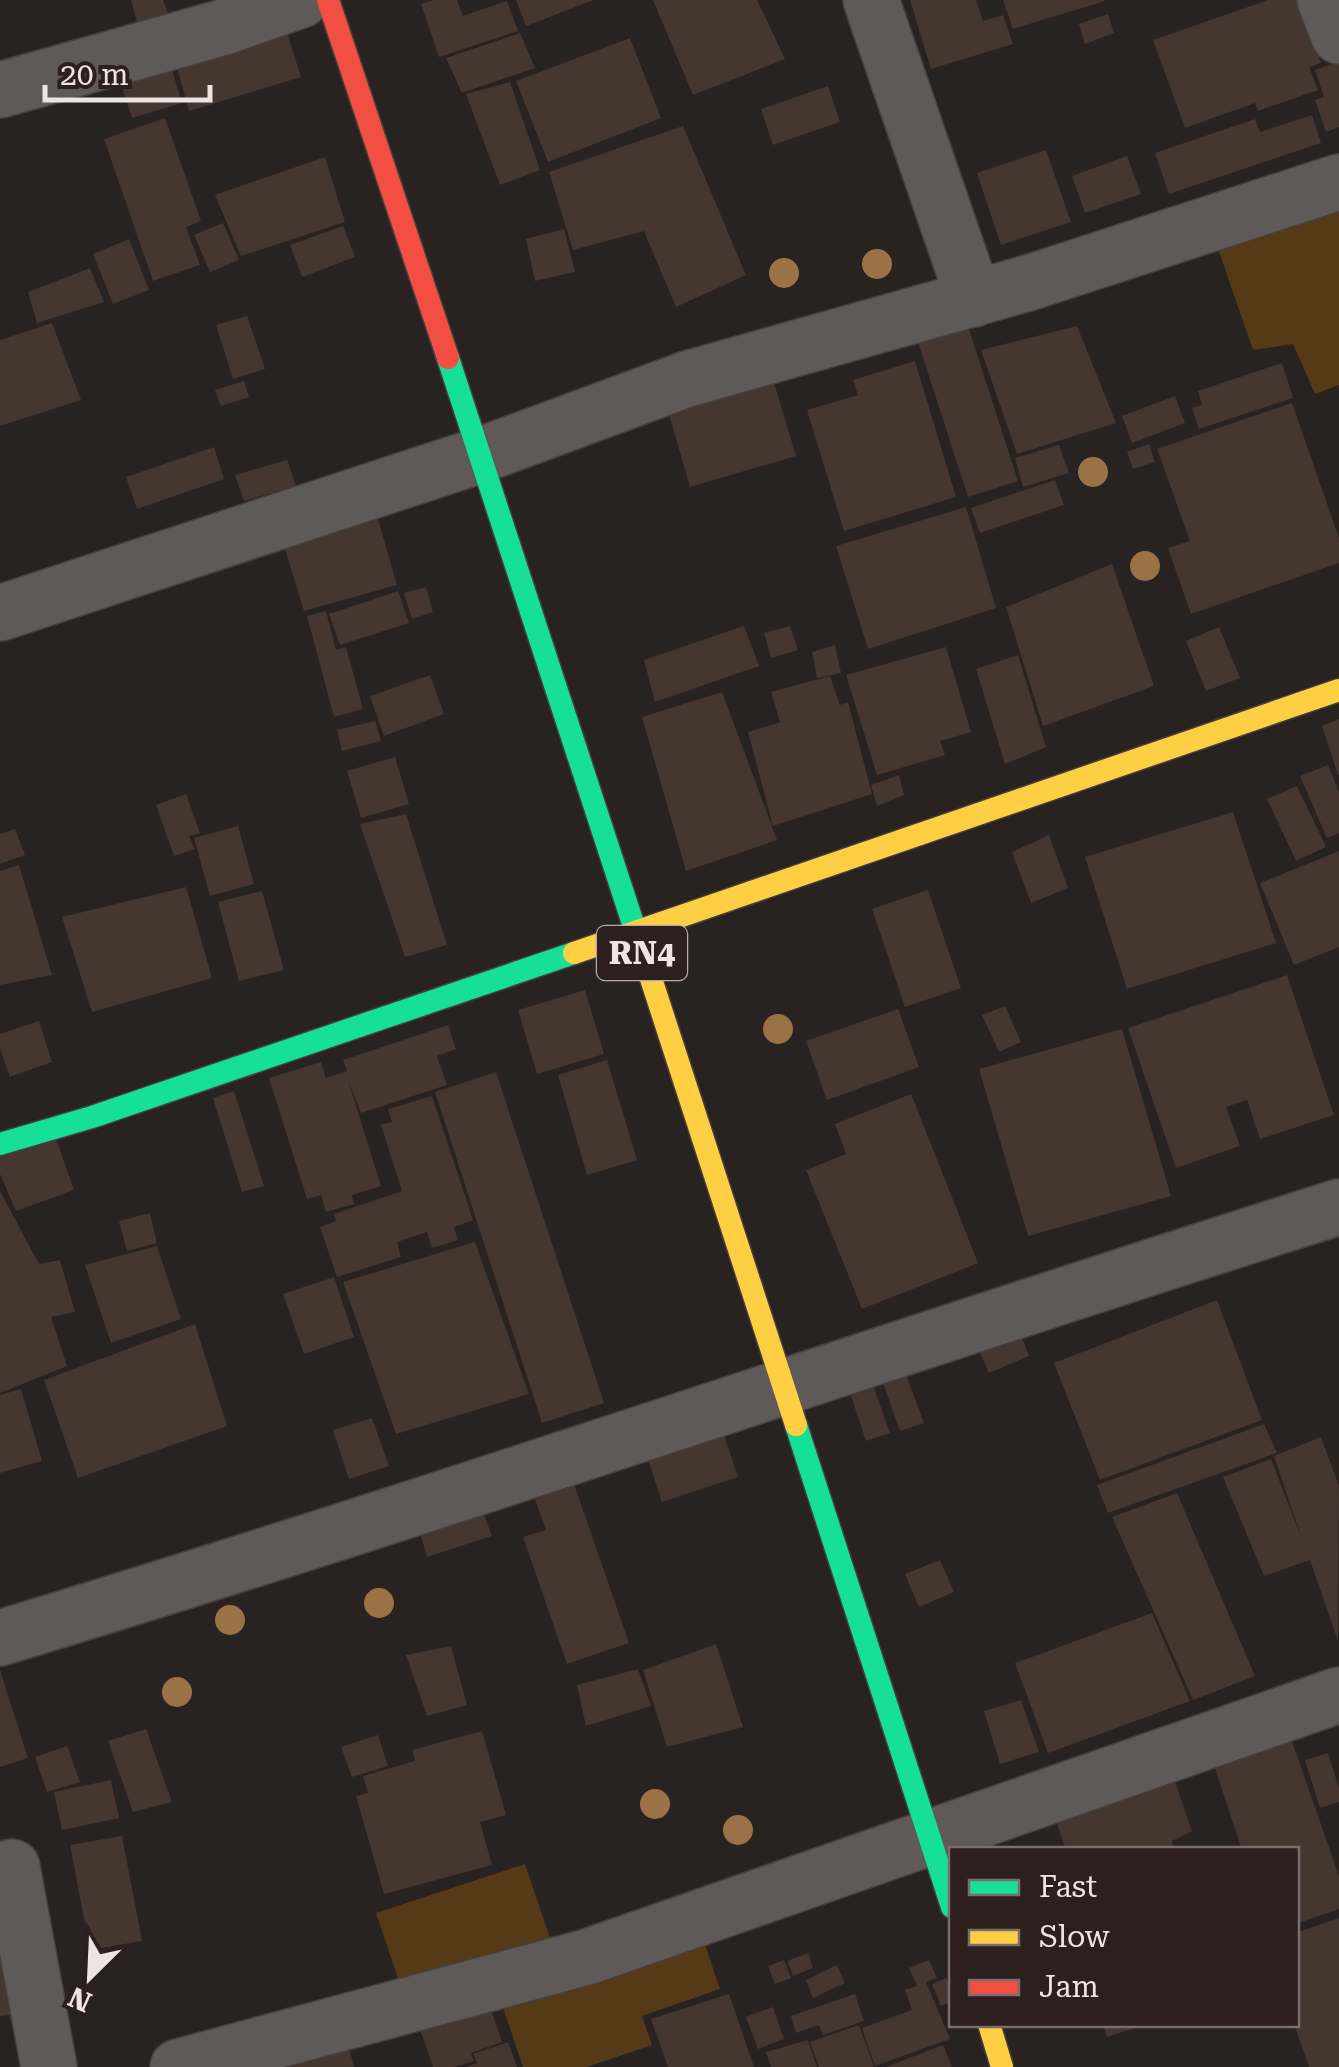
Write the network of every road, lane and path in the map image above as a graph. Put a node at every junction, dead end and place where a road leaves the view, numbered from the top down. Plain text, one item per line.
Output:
1 (301, 0) edge
2 (328, 0) edge
3 (871, 0) edge
4 (1325, 0) edge
5 (1339, 36) edge
6 (0, 90) edge
7 (1339, 182) edge
8 (974, 299) junction
9 (481, 454) junction
10 (0, 614) edge
11 (1339, 690) edge
12 (636, 934) junction
13 (0, 1144) edge
14 (1339, 1207) edge
15 (785, 1386) junction
16 (0, 1638) edge
17 (1339, 1695) edge
18 (930, 1838) junction
19 (12, 1867) dead end
20 (949, 1898) edge
21 (990, 2027) edge
22 (49, 2067) edge
23 (178, 2067) edge
24 (1002, 2067) edge

1 - 6 street
2 - 9 main road, RN4
3 - 8 street
4 - 5 street
7 - 8 street
8 - 9 street
9 - 10 street
9 - 12 main road, RN4
11 - 12 main road
12 - 13 main road
12 - 15 main road, RN4
14 - 15 street
15 - 16 street
15 - 18 main road, RN4
17 - 18 street
18 - 20 main road, RN4
18 - 23 street
19 - 22 street
21 - 24 main road

